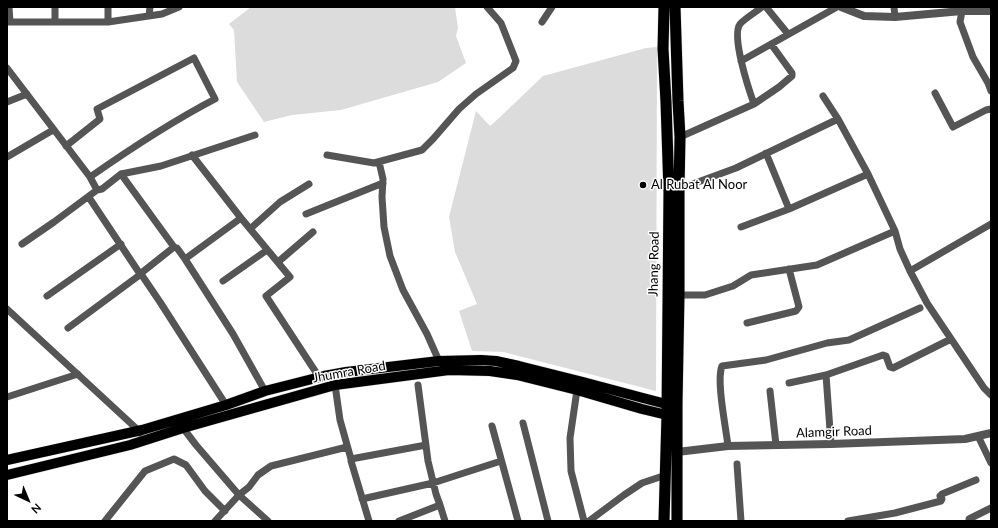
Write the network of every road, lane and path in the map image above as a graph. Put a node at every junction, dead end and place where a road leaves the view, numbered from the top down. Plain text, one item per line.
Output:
1 (9, 7) edge
2 (55, 7) edge
3 (108, 7) edge
4 (150, 7) edge
5 (179, 7) edge
6 (487, 7) edge
7 (552, 7) edge
8 (664, 7) edge
9 (676, 7) edge
10 (762, 7) edge
11 (837, 7) edge
12 (841, 7) edge
13 (894, 7) edge
14 (770, 8) edge
15 (944, 10) edge
16 (991, 10) edge
17 (962, 11) junction
18 (150, 16) junction
19 (895, 17) junction
20 (8, 22) edge
21 (55, 22) junction
22 (108, 22) junction
23 (542, 22) dead end
24 (788, 34) junction
25 (771, 44) junction
26 (741, 61) junction
27 (7, 68) edge
28 (991, 91) edge
29 (934, 93) dead end
30 (27, 94) junction
31 (823, 96) dead end
32 (678, 101) junction
33 (7, 102) edge
34 (666, 102) junction
35 (754, 104) junction
36 (991, 109) edge
37 (838, 119) junction
38 (53, 130) junction
39 (255, 135) dead end
40 (680, 136) junction
41 (66, 146) junction
42 (766, 153) junction
43 (192, 155) junction
44 (327, 155) dead end
45 (7, 157) edge
46 (379, 162) junction
47 (121, 174) junction
48 (868, 174) junction
49 (90, 177) junction
50 (383, 183) junction
51 (309, 184) dead end
52 (679, 189) junction
53 (97, 190) junction
54 (87, 198) junction
55 (789, 209) junction
56 (306, 214) dead end
57 (241, 218) junction
58 (991, 224) edge
59 (741, 227) dead end
60 (250, 229) junction
61 (895, 231) junction
62 (313, 232) dead end
63 (22, 244) dead end
64 (120, 244) junction
65 (174, 247) junction
66 (267, 250) junction
67 (185, 260) junction
68 (278, 262) junction
69 (789, 269) junction
70 (910, 271) junction
71 (141, 274) junction
72 (223, 281) dead end
73 (679, 295) junction
74 (47, 296) dead end
75 (920, 308) dead end
76 (7, 309) edge
77 (747, 323) dead end
78 (68, 328) dead end
79 (951, 339) junction
80 (439, 361) junction
81 (78, 374) junction
82 (826, 375) junction
83 (318, 377) junction
84 (789, 383) dead end
85 (991, 383) edge
86 (335, 385) junction
87 (418, 385) dead end
88 (984, 388) junction
89 (577, 390) junction
90 (265, 391) junction
91 (770, 391) dead end
92 (991, 395) edge
93 (7, 398) edge
94 (672, 404) junction
95 (226, 405) junction
96 (672, 416) junction
97 (523, 423) dead end
98 (492, 426) dead end
99 (183, 428) junction
100 (138, 430) junction
101 (991, 433) edge
102 (978, 436) junction
103 (142, 441) junction
104 (831, 444) junction
105 (426, 445) junction
106 (776, 445) junction
107 (728, 446) junction
108 (347, 447) junction
109 (677, 452) junction
110 (351, 459) junction
111 (7, 460) edge
112 (501, 461) junction
113 (991, 463) edge
114 (737, 464) dead end
115 (7, 475) edge
116 (666, 475) junction
117 (976, 480) dead end
118 (433, 483) junction
119 (239, 495) junction
120 (362, 499) junction
121 (440, 505) junction
122 (991, 508) edge
123 (225, 511) junction
124 (105, 521) edge
125 (215, 521) edge
126 (268, 521) edge
127 (369, 521) edge
128 (399, 521) edge
129 (445, 521) edge
130 (518, 521) edge
131 (548, 521) edge
132 (584, 521) edge
133 (589, 521) edge
134 (664, 521) edge
135 (677, 521) edge
136 (741, 521) edge
137 (848, 521) edge
138 (969, 521) edge

1 - 20 street
2 - 21 street
3 - 22 street
4 - 18 street
5 - 18 street
6 - 46 street
7 - 23 street
8 - 34 highway, Jhang Road
9 - 32 highway, Jhang Road
10 - 26 street
11 - 24 street
12 - 19 street
13 - 19 street
14 - 24 street
15 - 17 street
15 - 19 street
16 - 17 street
17 - 28 street
18 - 22 street
20 - 21 street
21 - 22 street
24 - 25 street
25 - 26 street
25 - 35 street
26 - 35 street
27 - 30 street
29 - 36 street
30 - 33 street
30 - 38 street
31 - 37 street
32 - 34 highway
32 - 40 highway, Jhang Road
34 - 94 highway, Jhang Road
35 - 40 street
37 - 42 street
37 - 48 street
38 - 41 street
38 - 45 street
39 - 43 street
40 - 52 highway, Jhang Road
41 - 49 street
41 - 49 street
42 - 52 street
42 - 55 street
43 - 47 street
43 - 57 street
44 - 46 street
46 - 50 street
47 - 53 street
47 - 65 street
48 - 55 street
48 - 61 street
49 - 53 street
50 - 56 street
50 - 80 street
51 - 60 street
52 - 73 highway, Jhang Road
53 - 54 street
54 - 63 street
54 - 64 street
55 - 59 street
57 - 60 street
57 - 67 street
58 - 70 street
60 - 66 street
61 - 69 street
61 - 70 street
62 - 68 street
64 - 71 street
64 - 74 street
65 - 67 street
65 - 71 street
66 - 68 street
66 - 72 street
67 - 90 street
68 - 83 street
69 - 73 street
69 - 77 street
70 - 79 street
71 - 78 street
71 - 95 street
73 - 94 highway, Jhang Road
75 - 107 street
76 - 81 street
79 - 82 street
79 - 88 street
80 - 83 main road, Jhumra Road
80 - 94 main road, Jhumra Road
81 - 93 street
81 - 100 street
82 - 84 street
82 - 104 street
83 - 90 main road, Jhumra Road
85 - 88 street
86 - 89 main road, Jhumra Road
86 - 99 main road, Jhumra Road
86 - 108 street
87 - 105 street
88 - 92 street
89 - 96 main road, Jhumra Road
89 - 132 street
90 - 95 main road, Jhumra Road
91 - 106 street
94 - 96 highway, Jhang Road
95 - 100 main road, Jhumra Road
96 - 109 highway, Jhang Road
96 - 116 highway, Jhang Road
97 - 131 street
98 - 112 street
99 - 103 main road, Jhumra Road
99 - 119 street
100 - 103 street
100 - 111 main road, Jhumra Road
101 - 102 street, Alamgir Road
102 - 104 street, Alamgir Road
102 - 113 street
103 - 115 main road, Jhumra Road
104 - 106 street, Alamgir Road
105 - 110 street
105 - 118 street
106 - 107 street, Alamgir Road
107 - 109 street, Alamgir Road
108 - 110 street
108 - 119 street
109 - 135 highway, Jhang Road
110 - 120 street
112 - 118 street
112 - 130 street
114 - 136 street
116 - 133 street
116 - 134 highway, Jhang Road
117 - 137 street
118 - 120 street
118 - 121 street
119 - 123 street
119 - 126 street
120 - 127 street
121 - 128 street
121 - 129 street
122 - 138 street
123 - 124 street
123 - 125 street

